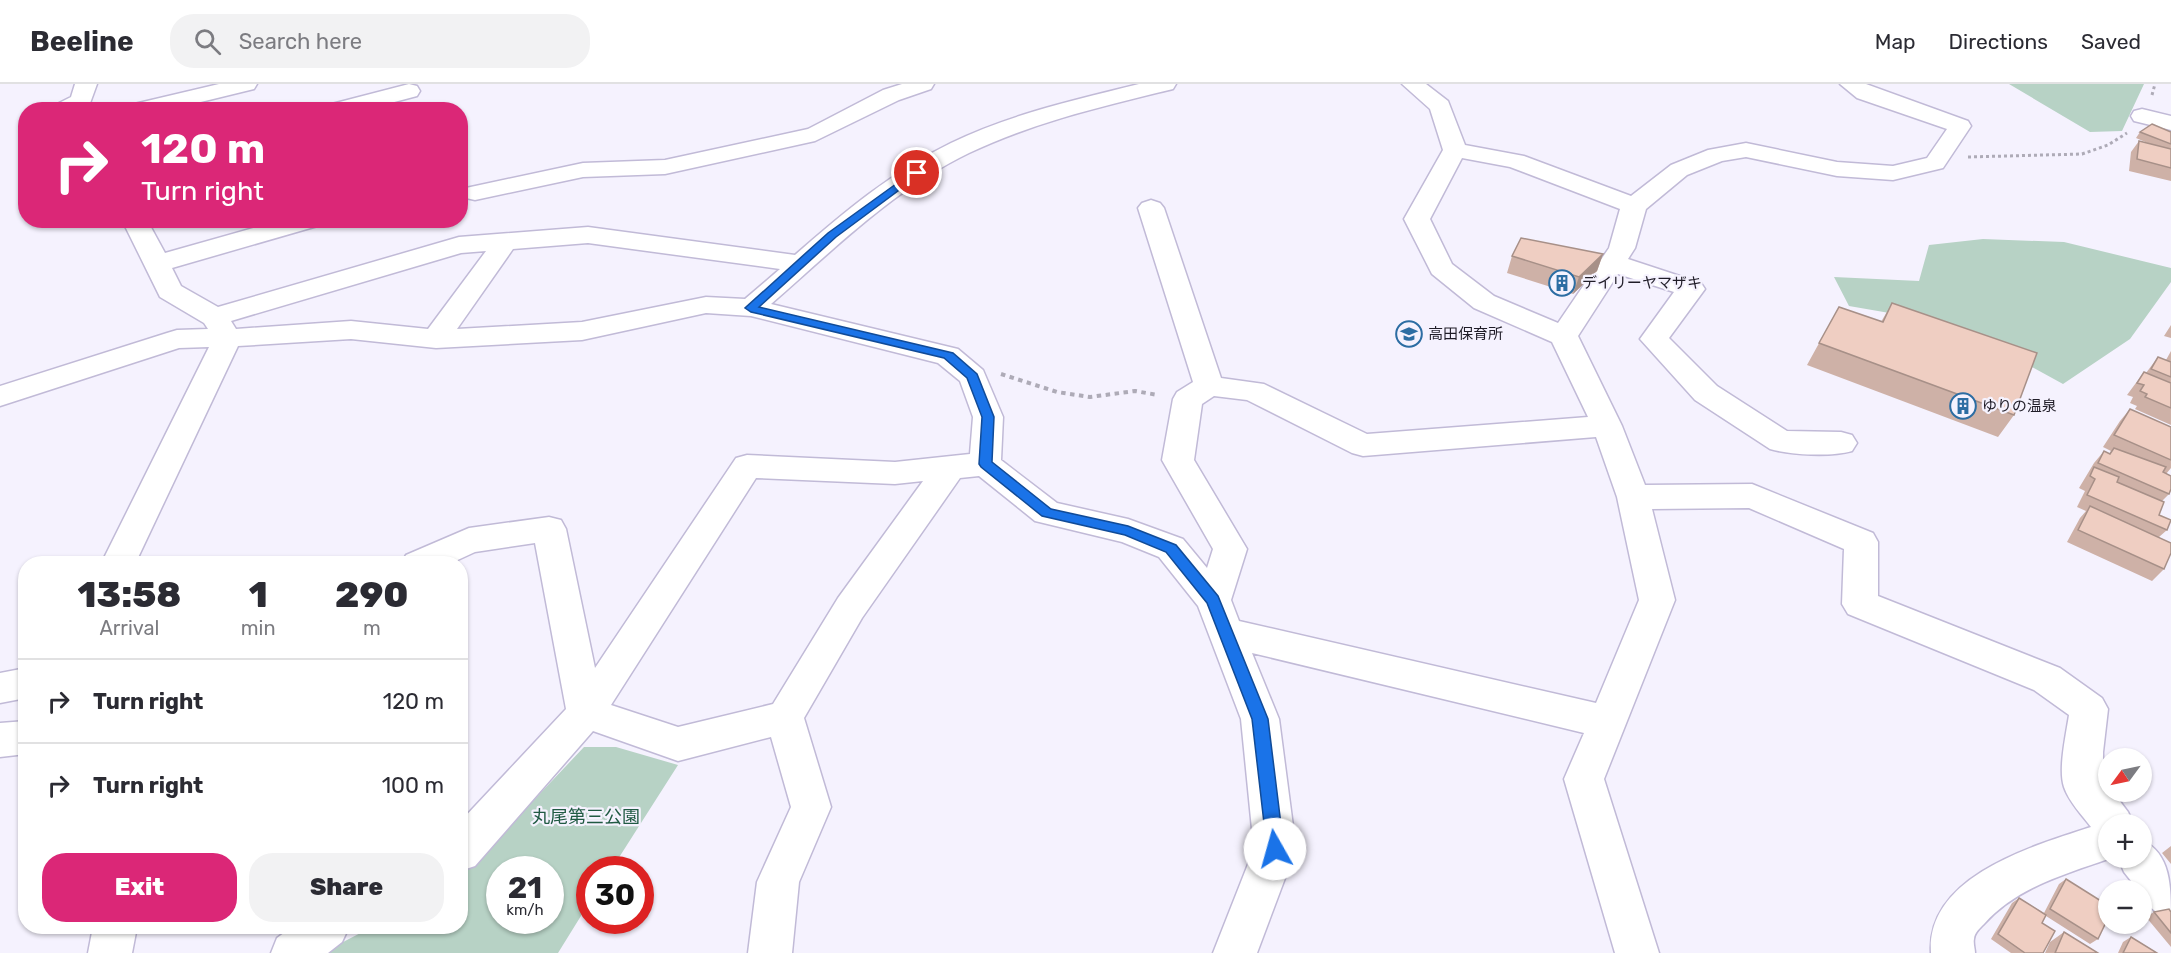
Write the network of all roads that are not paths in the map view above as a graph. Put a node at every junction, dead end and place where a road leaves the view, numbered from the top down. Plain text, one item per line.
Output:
1 (86, 84) edge
2 (246, 84) edge
3 (384, 84) edge
4 (923, 84) edge
5 (1166, 84) edge
6 (1413, 84) edge
7 (1851, 84) edge
8 (190, 90) edge
9 (403, 100) edge
10 (79, 102) edge
11 (159, 102) edge
12 (2142, 116) dead end
13 (2171, 123) edge
14 (1455, 150) junction
15 (1634, 206) junction
16 (1151, 208) dead end
17 (468, 212) edge
18 (468, 214) edge
19 (139, 228) edge
20 (284, 228) edge
21 (434, 228) edge
22 (505, 242) junction
23 (1612, 263) junction
24 (156, 264) junction
25 (802, 264) junction
26 (751, 308) junction
27 (221, 328) junction
28 (1564, 336) junction
29 (436, 339) junction
30 (1198, 393) junction
31 (0, 396) edge
32 (1607, 426) junction
33 (1841, 443) dead end
34 (986, 464) junction
35 (951, 467) junction
36 (1633, 497) junction
37 (121, 556) edge
38 (435, 556) edge
39 (1219, 616) junction
40 (18, 685) edge
41 (0, 688) edge
42 (586, 713) junction
43 (785, 717) junction
44 (1606, 722) junction
45 (18, 738) edge
46 (0, 740) edge
47 (2105, 814) edge
48 (468, 843) edge
49 (2098, 844) edge
50 (2147, 868) edge
51 (2171, 899) edge
52 (114, 934) edge
53 (318, 934) edge
54 (110, 953) edge
55 (293, 953) edge
56 (770, 953) edge
57 (1235, 953) edge
58 (1637, 953) edge
59 (1953, 953) edge

1 - 10 street
2 - 8 street
3 - 9 street
4 - 17 street
5 - 25 street
6 - 14 street
7 - 15 street
8 - 11 street
12 - 13 street
14 - 15 street
14 - 28 street
15 - 23 street
16 - 30 street
18 - 22 street
19 - 24 street
20 - 24 street
21 - 27 street
22 - 25 street
22 - 29 street
23 - 28 street
23 - 33 street
24 - 27 street
25 - 26 street
26 - 29 street
26 - 34 street
27 - 29 street
27 - 31 street
27 - 37 street
28 - 32 street
30 - 32 street
30 - 39 street
32 - 36 street
34 - 35 street
34 - 39 street
35 - 42 street
35 - 43 street
36 - 44 street
36 - 47 street
38 - 42 street
39 - 44 street
39 - 57 street
40 - 41 street
42 - 43 street
42 - 48 street
43 - 56 street
44 - 58 street
45 - 46 street
49 - 59 street
50 - 51 street
52 - 54 street
53 - 55 street

